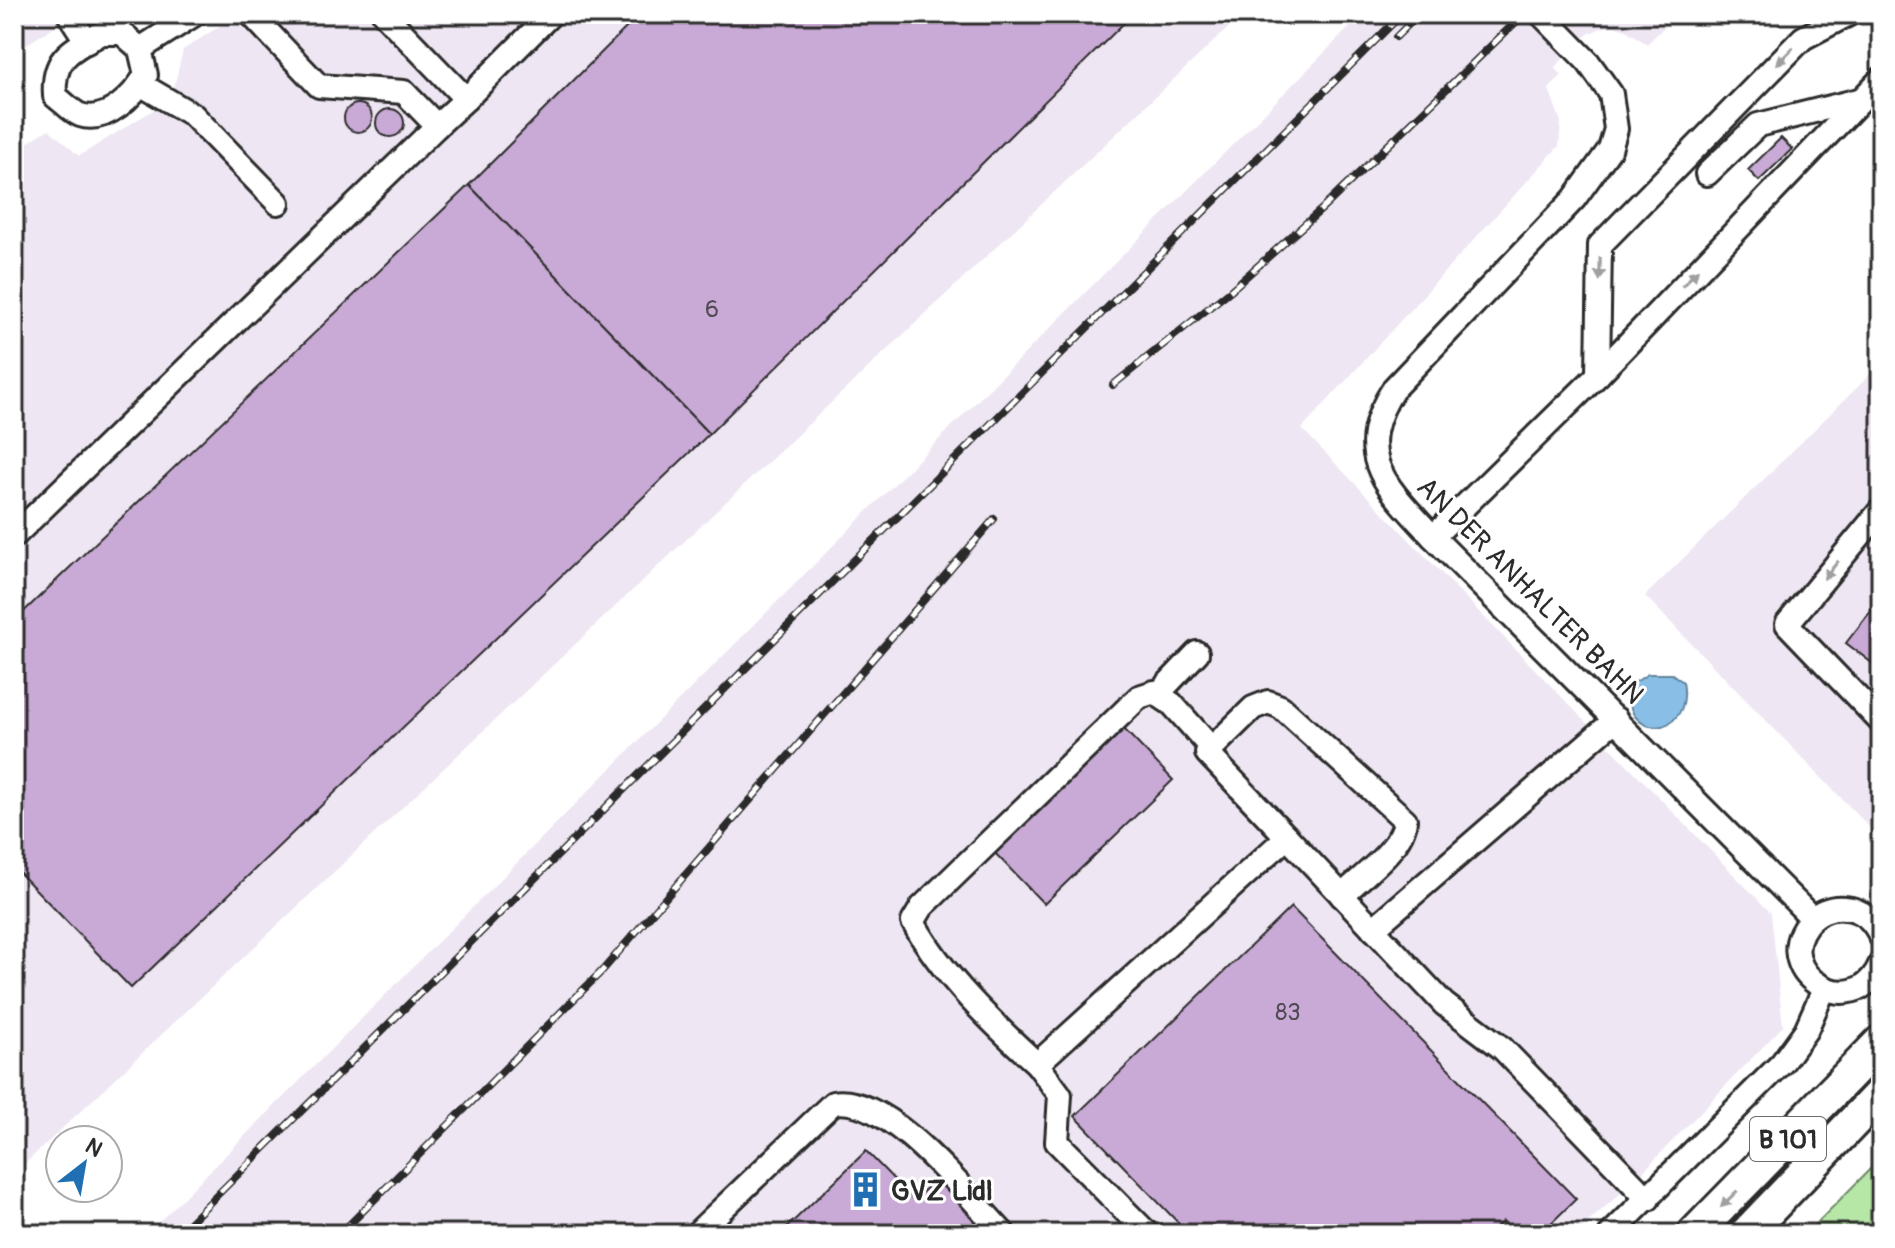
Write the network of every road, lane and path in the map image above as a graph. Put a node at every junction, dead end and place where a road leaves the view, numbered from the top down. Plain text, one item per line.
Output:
1 (69, 14) edge
2 (195, 14) edge
3 (251, 14) edge
4 (384, 14) edge
5 (551, 14) edge
6 (1541, 14) edge
7 (1849, 14) edge
8 (87, 42) junction
9 (140, 49) junction
10 (1881, 79) edge
11 (140, 84) junction
12 (466, 99) junction
13 (1860, 100) junction
14 (437, 126) junction
15 (1707, 174) dead end
16 (278, 203) dead end
17 (1598, 375) junction
18 (1881, 510) edge
19 (14, 536) edge
20 (1433, 537) junction
21 (1197, 653) dead end
22 (1158, 694) junction
23 (1616, 719) junction
24 (1881, 722) edge
25 (1212, 749) junction
26 (1287, 837) junction
27 (1342, 896) junction
28 (1812, 918) junction
29 (1373, 929) junction
30 (1880, 930) edge
31 (1881, 963) edge
32 (1824, 989) junction
33 (1881, 1042) edge
34 (1037, 1064) junction
35 (1881, 1093) edge
36 (1648, 1199) junction
37 (696, 1234) edge
38 (1004, 1234) edge
39 (1148, 1234) edge
40 (1611, 1234) edge
41 (1694, 1234) edge
42 (1746, 1234) edge

1 - 8 street
2 - 9 street
3 - 14 street
4 - 12 street
5 - 12 street
6 - 20 street, AN DER ANHALTER BAHN
7 -> 17 street
8 - 9 street
8 - 11 street
9 - 11 street
10 - 13 street
11 - 16 street
12 - 14 street
13 - 15 street
17 -> 13 street
14 - 19 street
17 - 20 street
18 -> 24 street
20 - 23 street, AN DER ANHALTER BAHN
21 - 22 street
22 - 25 street
22 - 34 street
23 - 28 street, AN DER ANHALTER BAHN
23 - 29 street
25 - 26 street
25 - 27 street
26 - 27 street
26 - 34 street
27 - 29 street
28 - 30 street
28 - 32 street
29 - 36 street
31 - 32 street
32 - 36 street
33 -> 41 highway, B 101
34 - 39 street
35 - 42 highway, B 101
36 - 40 street
37 - 38 street

